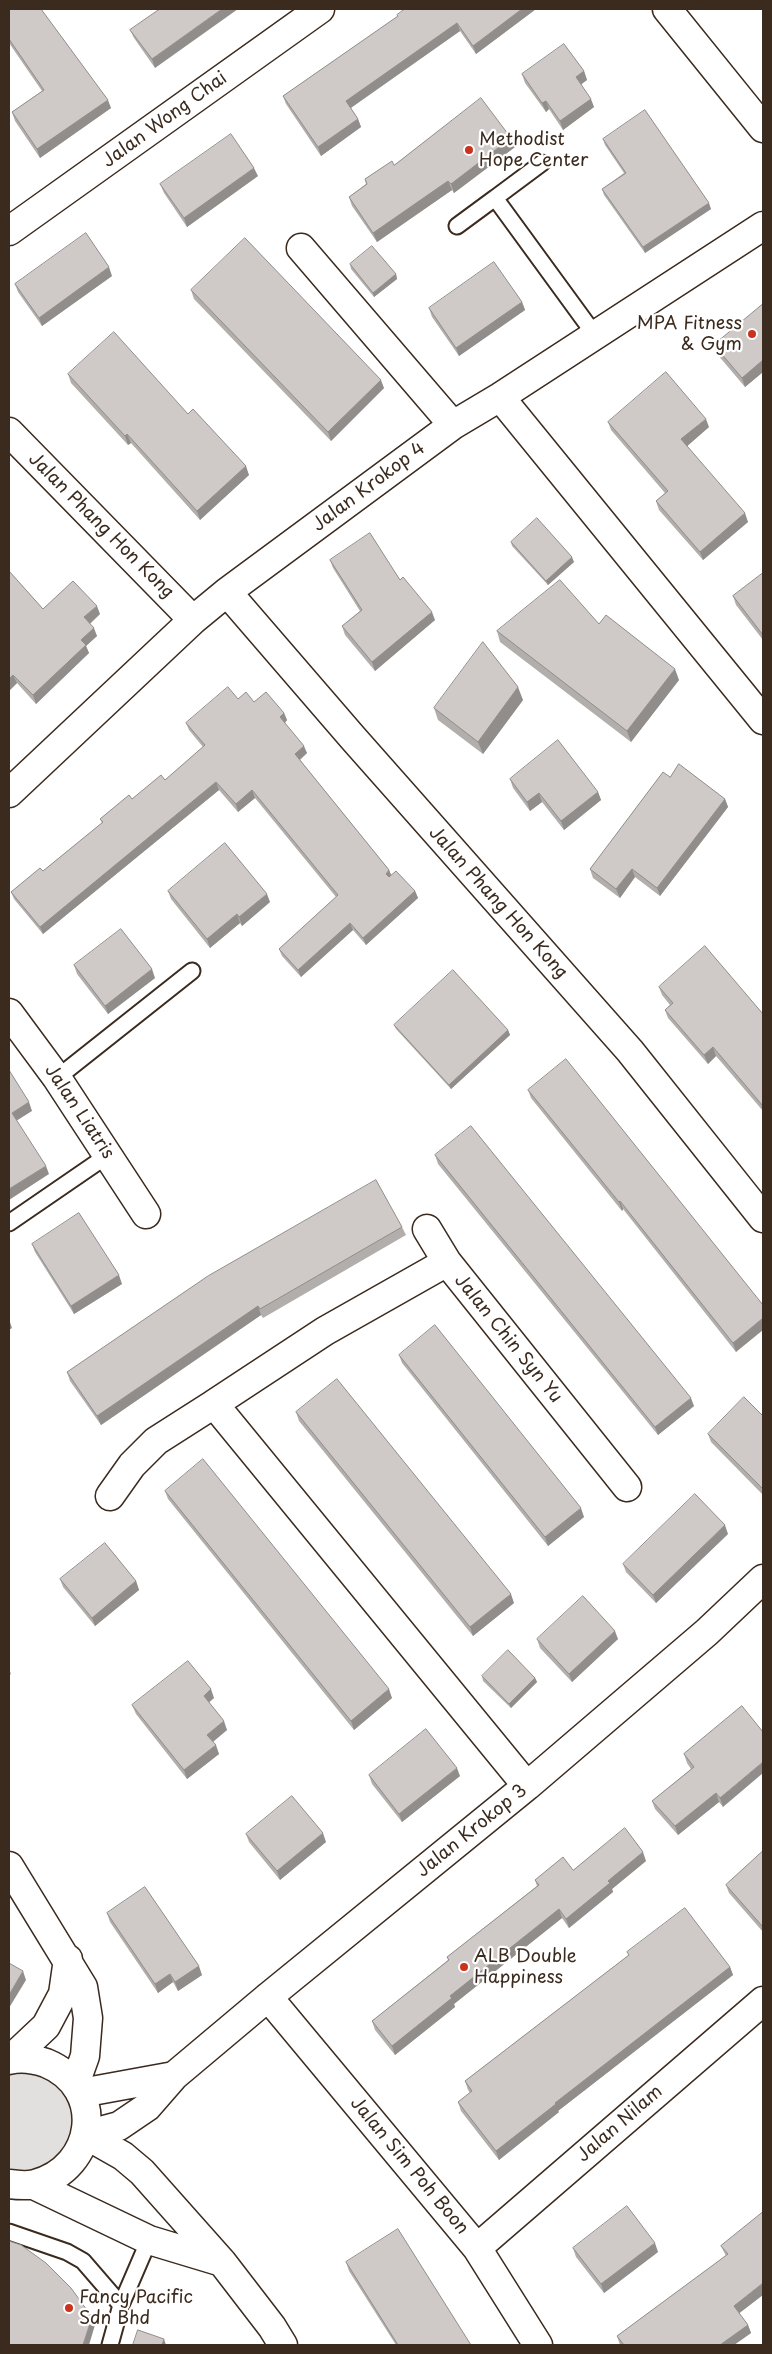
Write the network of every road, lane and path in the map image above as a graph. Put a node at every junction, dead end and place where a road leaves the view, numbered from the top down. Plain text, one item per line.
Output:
1 (320, 9) edge
2 (667, 9) edge
3 (763, 128) edge
4 (542, 163) dead end
5 (495, 198) junction
6 (457, 226) dead end
7 (763, 226) edge
8 (9, 231) edge
9 (301, 248) dead end
10 (595, 335) junction
11 (500, 397) junction
12 (453, 425) junction
13 (9, 432) edge
14 (227, 592) junction
15 (193, 620) junction
16 (763, 720) edge
17 (9, 792) edge
18 (192, 971) dead end
19 (9, 1013) edge
20 (57, 1078) junction
21 (108, 1155) junction
22 (146, 1214) dead end
23 (763, 1218) edge
24 (9, 1223) edge
25 (427, 1229) dead end
26 (447, 1262) junction
27 (214, 1404) junction
28 (627, 1487) dead end
29 (110, 1496) dead end
30 (763, 1579) edge
31 (528, 1786) junction
32 (9, 1866) edge
33 (68, 1959) junction
34 (268, 1997) junction
35 (763, 2001) edge
36 (10, 2060) edge
37 (174, 2076) junction
38 (78, 2088) junction
39 (86, 2135) junction
40 (21, 2185) edge
41 (9, 2232) edge
42 (148, 2240) junction
43 (477, 2248) junction
44 (222, 2262) junction
45 (121, 2305) junction
46 (273, 2339) edge
47 (110, 2345) edge
48 (538, 2345) edge

1 - 8 street, Jalan Wong Chai
2 - 3 street
4 - 5 lane
5 - 6 lane
5 - 10 lane
7 - 10 street, Jalan Krokop 4
9 - 12 street
10 - 11 street, Jalan Krokop 4
11 - 12 street, Jalan Krokop 4
11 - 16 street
12 - 14 street, Jalan Krokop 4
13 - 15 street, Jalan Phang Hon Kong
14 - 15 street, Jalan Krokop 4
14 - 23 street, Jalan Phang Hon Kong
15 - 17 street, Jalan Krokop 4
18 - 20 lane
19 - 20 street, Jalan Liatris
20 - 21 street, Jalan Liatris
21 - 22 street, Jalan Liatris
21 - 24 lane
25 - 26 street
26 - 27 street, Jalan Chin Syn Yu
26 - 28 street, Jalan Chin Syn Yu
27 - 29 street, Jalan Chin Syn Yu
27 - 31 street
30 - 31 street, Jalan Krokop 3
31 - 34 street, Jalan Krokop 3
32 - 33 street
33 - 36 street
33 - 38 street
34 - 37 street, Jalan Krokop 3
34 - 43 street, Jalan Sim Poh Boon
35 - 43 street, Jalan Nilam
36 - 38 street
37 - 38 street, Jalan Krokop 3
37 - 39 street, Jalan Krokop 3
38 - 39 street
39 - 40 street
39 - 44 street
40 - 42 street
41 - 45 lane
42 - 44 street
42 - 45 lane
43 - 48 street, Jalan Sim Poh Boon
44 - 46 street
45 - 47 lane

